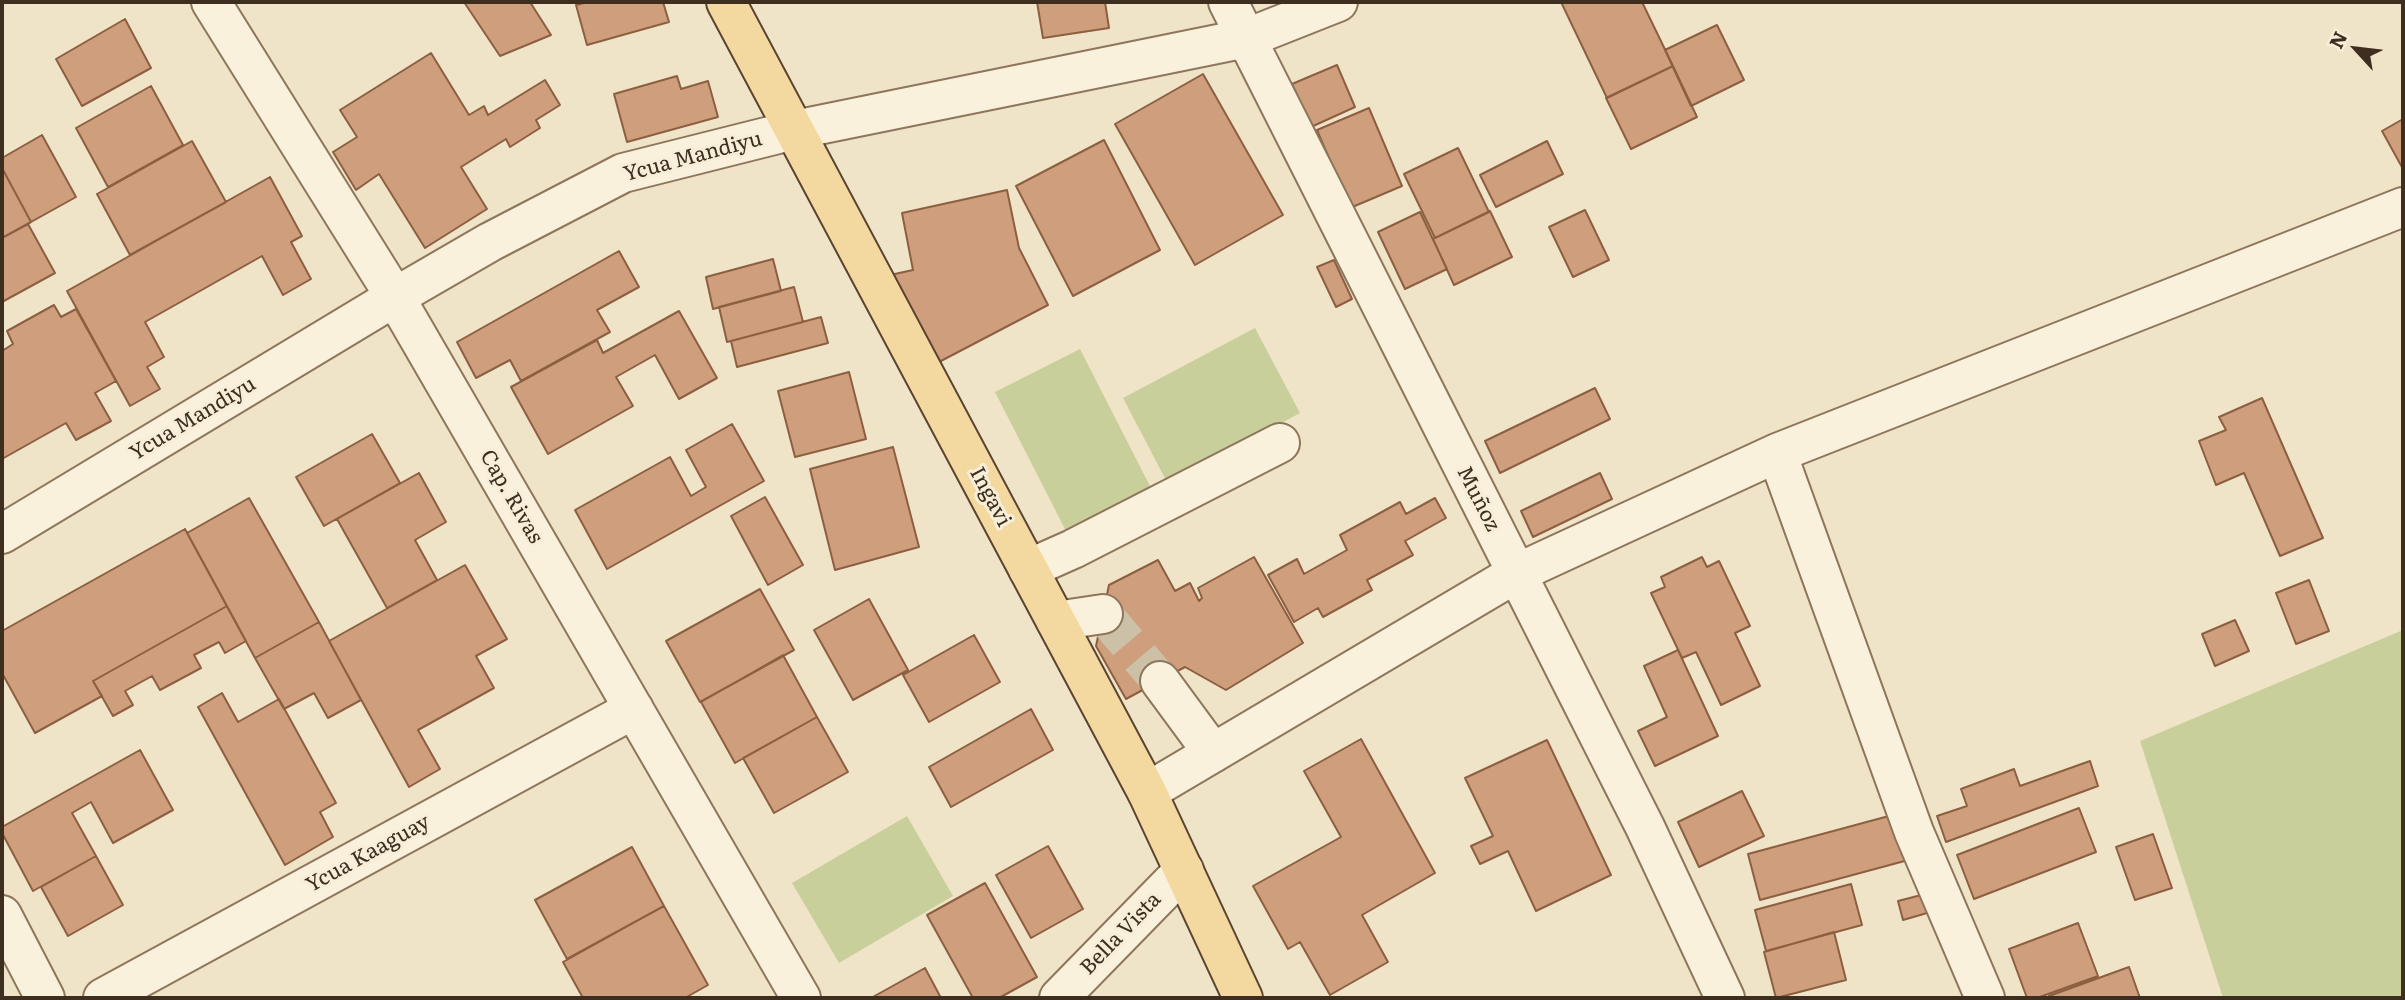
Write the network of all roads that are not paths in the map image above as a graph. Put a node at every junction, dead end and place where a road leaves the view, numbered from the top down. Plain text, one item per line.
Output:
1 (211, 2) edge
2 (726, 2) edge
3 (1228, 2) edge
4 (1338, 2) edge
5 (1247, 38) junction
6 (794, 130) junction
7 (2403, 207) edge
8 (395, 297) junction
9 (1280, 443) dead end
10 (1777, 453) junction
11 (2, 534) edge
12 (1028, 569) junction
13 (1515, 574) junction
14 (1103, 614) dead end
15 (1056, 621) junction
16 (1160, 681) tunnel mouth
17 (634, 709) junction
18 (1213, 753) junction
19 (1147, 792) junction
20 (1184, 870) junction
21 (2, 915) edge
22 (46, 998) edge
23 (103, 998) edge
24 (801, 998) edge
25 (1059, 998) edge
26 (1243, 998) edge
27 (1725, 998) edge
28 (1985, 998) edge

1 - 8 street, Cap. Rivas
2 - 6 main road, Ingavi
3 - 5 street, Muñoz
4 - 5 street, Ycua Mandiyu
5 - 6 street, Ycua Mandiyu
5 - 13 street, Muñoz
6 - 8 street, Ycua Mandiyu
6 - 12 main road, Ingavi
7 - 10 street
8 - 11 street, Ycua Mandiyu
8 - 17 street, Cap. Rivas
9 - 12 street
10 - 13 street
10 - 28 street
12 - 15 main road, Ingavi
13 - 18 street
13 - 27 street, Muñoz
14 - 15 street
15 - 19 main road, Ingavi
16 - 18 street
17 - 23 street, Ycua Kaaguay
17 - 24 street, Cap. Rivas
18 - 19 street
19 - 20 main road, Ingavi
20 - 25 street, Bella Vista
20 - 26 main road, Ingavi
21 - 22 street

